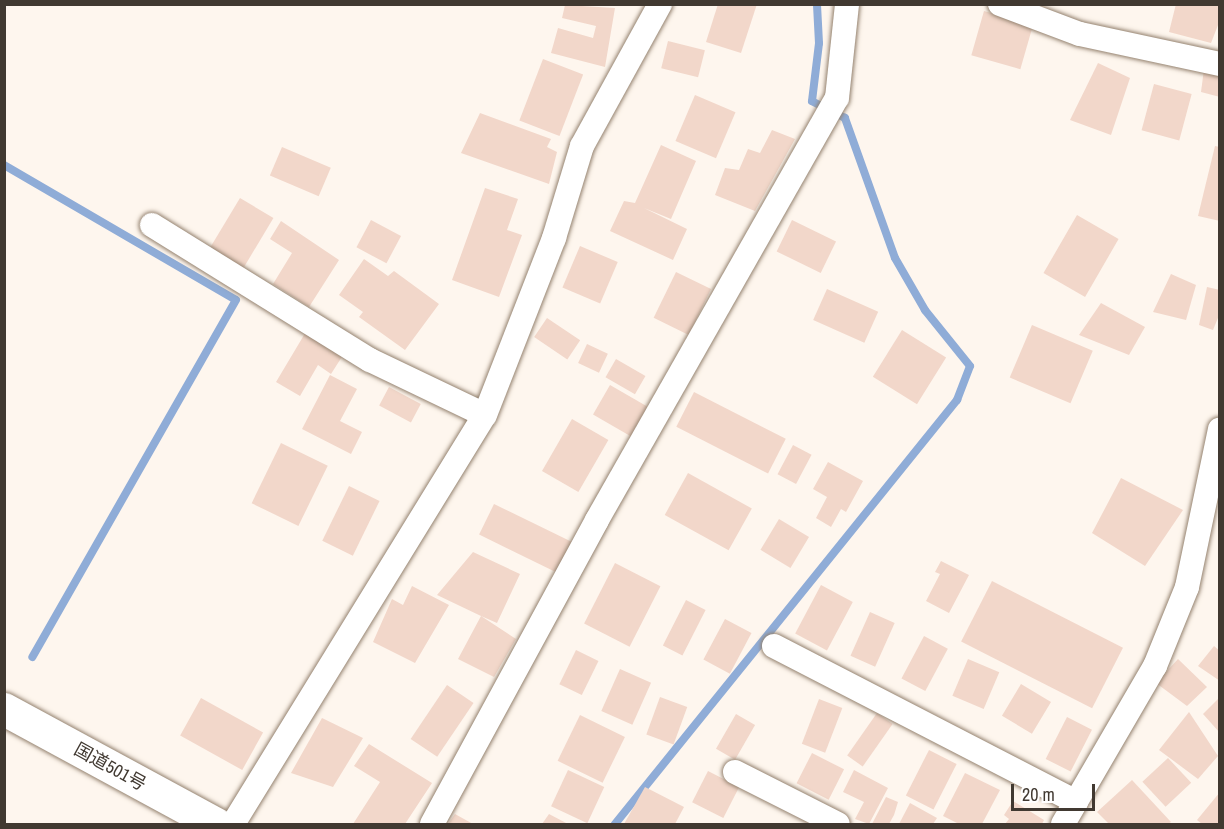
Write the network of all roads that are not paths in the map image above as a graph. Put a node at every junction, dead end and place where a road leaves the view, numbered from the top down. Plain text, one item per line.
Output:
1 (660, 4) edge
2 (847, 4) edge
3 (1000, 4) edge
4 (1220, 64) edge
5 (152, 225) dead end
6 (485, 415) junction
7 (1220, 429) edge
8 (774, 646) dead end
9 (4, 709) edge
10 (735, 772) dead end
11 (1071, 816) edge
12 (216, 825) edge
13 (233, 825) edge
14 (432, 825) edge
15 (838, 825) edge

1 - 6 street
2 - 14 street
3 - 4 street
5 - 6 street
6 - 13 street
7 - 11 street
8 - 11 street
9 - 12 highway, 国道501号
10 - 15 street

